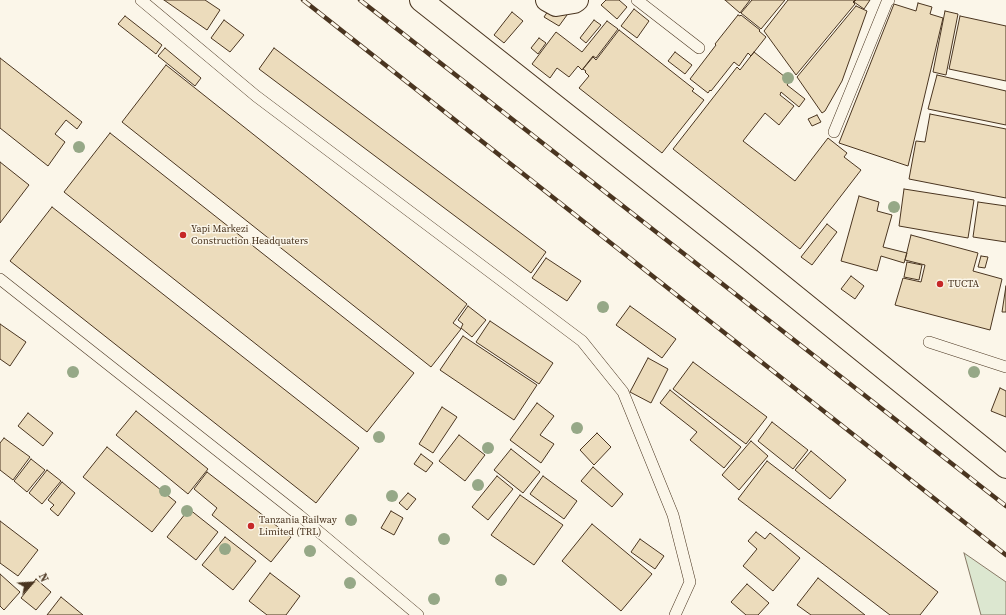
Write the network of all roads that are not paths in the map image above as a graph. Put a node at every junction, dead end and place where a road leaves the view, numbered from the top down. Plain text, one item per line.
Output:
1 (141, 0) edge
2 (421, 0) edge
3 (577, 0) edge
4 (637, 0) edge
5 (889, 0) edge
6 (551, 3) edge
7 (699, 48) dead end
8 (834, 132) dead end
9 (0, 279) edge
10 (929, 342) dead end
11 (1006, 367) edge
12 (1006, 467) edge
13 (418, 615) edge
14 (675, 615) edge

1 - 14 lane
2 - 12 street
3 - 6 street
4 - 7 lane
5 - 8 lane
9 - 13 lane
10 - 11 lane

